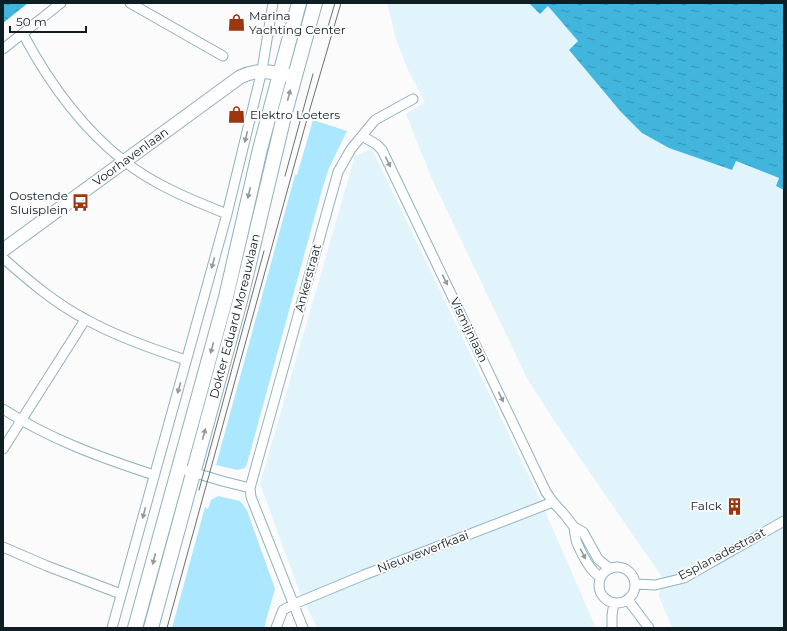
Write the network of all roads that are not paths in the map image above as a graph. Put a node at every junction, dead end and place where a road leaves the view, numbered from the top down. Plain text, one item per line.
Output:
1 (62, 3) edge
2 (130, 3) edge
3 (273, 3) edge
4 (299, 3) edge
5 (315, 3) edge
6 (23, 34) junction
7 (3, 49) edge
8 (223, 56) dead end
9 (262, 70) junction
10 (280, 74) junction
11 (294, 77) junction
12 (413, 99) dead end
13 (362, 136) junction
14 (124, 162) junction
15 (227, 214) junction
16 (3, 250) edge
17 (3, 258) edge
18 (86, 320) junction
19 (186, 360) junction
20 (3, 409) edge
21 (20, 420) junction
22 (3, 449) edge
23 (179, 468) junction
24 (194, 472) junction
25 (154, 475) junction
26 (250, 488) junction
27 (553, 502) junction
28 (784, 521) edge
29 (574, 527) junction
30 (3, 547) edge
31 (610, 569) junction
32 (601, 577) junction
33 (636, 584) junction
34 (121, 594) junction
35 (628, 600) junction
36 (614, 603) junction
37 (294, 604) junction
38 (112, 628) edge
39 (135, 628) edge
40 (151, 628) edge
41 (276, 628) edge
42 (303, 628) edge
43 (612, 628) edge
44 (648, 628) edge

1 - 6 street
2 - 8 street
3 - 9 street
4 - 10 main road, Dokter Eduard Moreauxlaan
5 - 11 main road, Dokter Eduard Moreauxlaan
6 - 7 street
6 - 14 street
9 - 10 street
9 - 14 street, Voorhavenlaan
9 -> 15 street
10 - 11 street
10 -> 23 main road, Dokter Eduard Moreauxlaan
24 -> 11 main road, Dokter Eduard Moreauxlaan
12 - 13 street, Ankerstraat
13 - 26 street, Ankerstraat
13 -> 27 street, Vismijnlaan
14 - 15 street
14 - 16 street, Voorhavenlaan
15 -> 19 street
17 - 18 street
18 - 19 street
18 - 21 street
19 -> 25 street
20 - 21 street
21 - 22 street
21 - 25 street
23 - 24 street
23 -> 39 main road, Dokter Eduard Moreauxlaan
24 - 26 street
24 - 40 main road, Dokter Eduard Moreauxlaan
25 -> 34 street
26 - 37 street
27 - 29 street, Vismijnlaan
27 - 37 street, Nieuwewerfkaai
28 - 33 street, Esplanadestraat
29 - 31 street, Vismijnlaan
29 -> 32 street, Vismijnlaan
30 - 34 street
31 - 32 street
31 - 33 street
32 - 36 street
33 - 35 street
34 - 38 street
35 - 36 street
35 - 44 street
36 - 43 street
37 - 41 street
37 - 42 street

